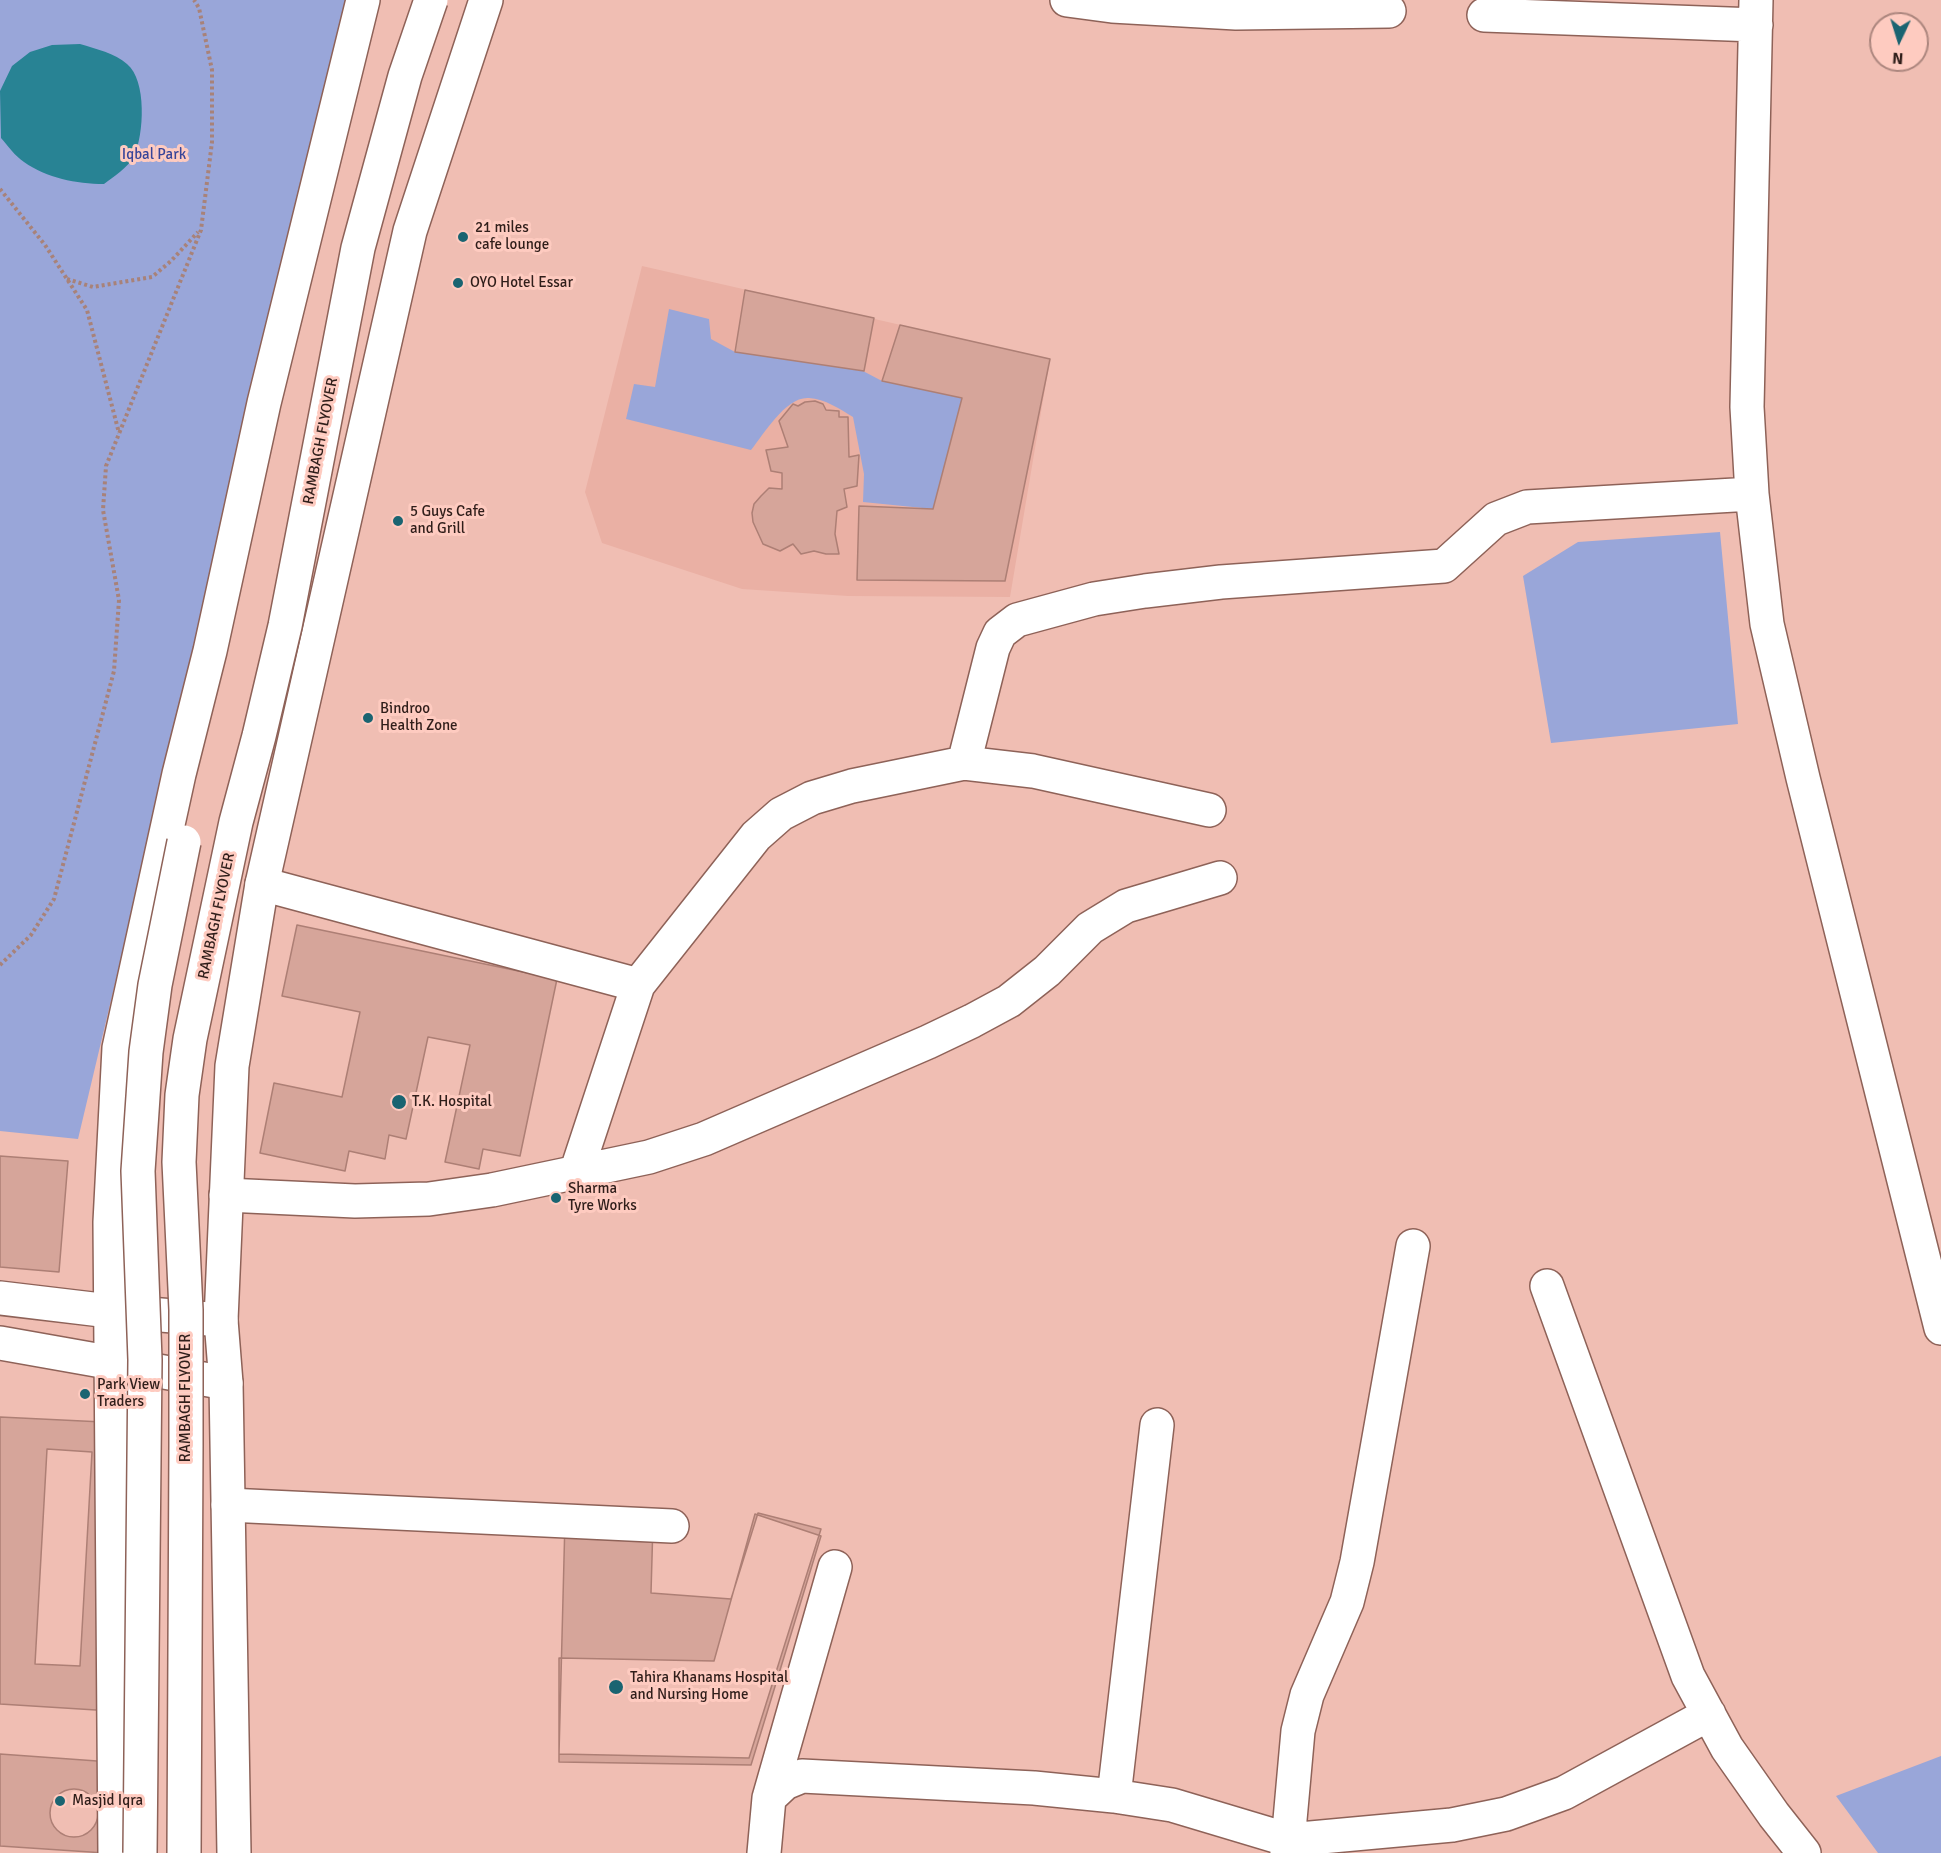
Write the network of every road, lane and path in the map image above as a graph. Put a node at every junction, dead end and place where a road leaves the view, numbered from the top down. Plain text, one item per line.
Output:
1 (194, 0) edge
2 (363, 0) edge
3 (384, 0) edge
4 (431, 0) edge
5 (486, 0) edge
6 (1067, 0) edge
7 (1389, 11) dead end
8 (1756, 13) edge
9 (1484, 15) dead end
10 (0, 189) edge
11 (201, 230) junction
12 (67, 279) junction
13 (119, 434) junction
14 (1752, 494) junction
15 (964, 763) junction
16 (1209, 810) dead end
17 (1220, 878) dead end
18 (262, 884) junction
19 (0, 965) edge
20 (638, 985) junction
21 (576, 1173) junction
22 (226, 1195) junction
23 (1413, 1245) dead end
24 (1547, 1286) dead end
25 (0, 1298) edge
26 (111, 1311) junction
27 (221, 1320) junction
28 (1941, 1328) edge
29 (0, 1343) edge
30 (111, 1363) junction
31 (226, 1383) junction
32 (1157, 1425) dead end
33 (228, 1505) junction
34 (672, 1527) dead end
35 (835, 1567) dead end
36 (1708, 1714) junction
37 (1114, 1796) junction
38 (769, 1798) junction
39 (1288, 1847) edge
40 (115, 1853) edge
41 (140, 1853) edge
42 (184, 1853) edge
43 (234, 1853) edge
44 (764, 1853) edge
45 (1804, 1853) edge

1 - 11 path
2 - 26 street
3 - 41 street, bridge
4 - 42 street, RAMBAGH FLYOVER, bridge
5 - 18 street
6 - 7 street
8 - 9 street
8 - 14 street
10 - 12 path
11 - 12 path
11 - 13 path
12 - 13 path
13 - 19 path
14 - 15 street
14 - 28 street
15 - 16 street
15 - 20 street
17 - 21 street
18 - 20 street
18 - 22 street
20 - 21 street
21 - 22 street
22 - 27 street
23 - 39 street
24 - 36 street
25 - 26 street
26 - 27 street
26 - 30 street
27 - 31 street
29 - 30 street
30 - 31 street
30 - 40 street
31 - 33 street
32 - 37 street
33 - 34 street
33 - 43 street
35 - 38 street
36 - 39 street
36 - 45 street
37 - 38 street
37 - 39 street
38 - 44 street

